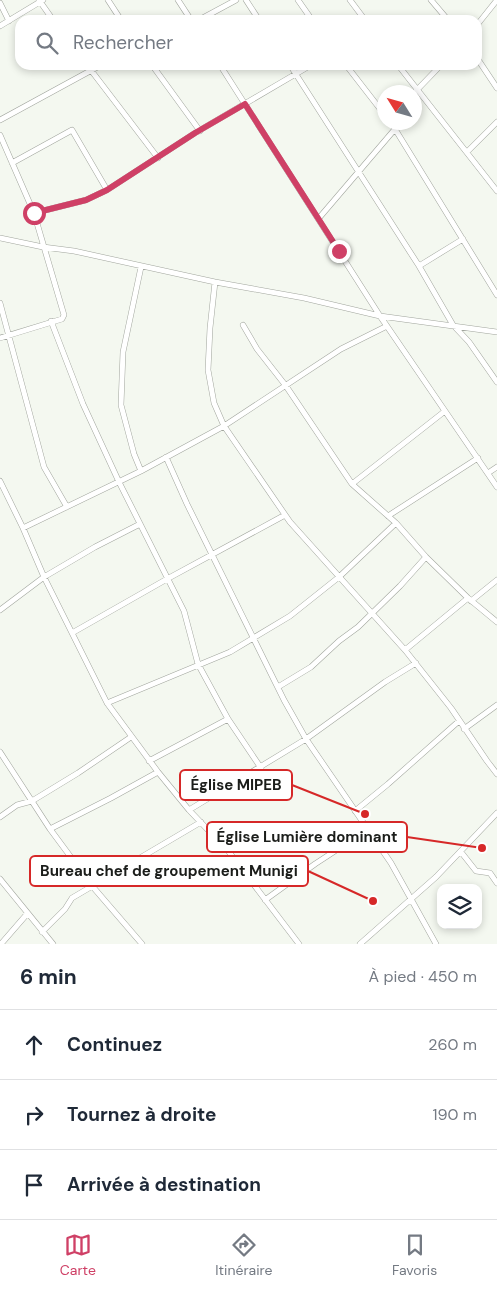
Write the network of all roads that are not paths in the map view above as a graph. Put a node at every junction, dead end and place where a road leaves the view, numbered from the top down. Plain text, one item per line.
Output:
1 (108, 0) edge
2 (178, 0) edge
3 (236, 0) edge
4 (246, 0) edge
5 (298, 0) edge
6 (350, 0) edge
7 (431, 0) edge
8 (497, 0) edge
9 (41, 1) edge
10 (0, 3) edge
11 (19, 15) edge
12 (50, 15) edge
13 (118, 15) edge
14 (187, 15) edge
15 (208, 15) edge
16 (256, 15) edge
17 (308, 15) edge
18 (361, 15) edge
19 (444, 15) edge
20 (15, 17) edge
21 (482, 19) edge
22 (9, 21) junction
23 (0, 26) edge
24 (482, 66) edge
25 (85, 70) edge
26 (90, 70) edge
27 (156, 70) edge
28 (223, 70) edge
29 (293, 70) edge
30 (303, 70) edge
31 (350, 70) edge
32 (401, 70) edge
33 (436, 70) edge
34 (296, 74) junction
35 (412, 85) edge
36 (422, 85) edge
37 (497, 88) edge
38 (422, 98) edge
39 (245, 104) junction
40 (377, 105) edge
41 (0, 120) edge
42 (497, 122) edge
43 (394, 130) edge
44 (396, 130) edge
45 (200, 131) junction
46 (0, 135) edge
47 (467, 152) junction
48 (158, 158) junction
49 (12, 163) junction
50 (360, 173) junction
51 (107, 190) junction
52 (497, 191) edge
53 (34, 213) junction
54 (319, 218) junction
55 (0, 238) edge
56 (463, 239) junction
57 (43, 248) junction
58 (419, 266) junction
59 (141, 267) junction
60 (215, 282) junction
61 (497, 295) edge
62 (0, 303) edge
63 (380, 316) junction
64 (51, 321) junction
65 (243, 325) dead end
66 (452, 325) junction
67 (387, 326) junction
68 (497, 332) edge
69 (9, 335) junction
70 (0, 338) edge
71 (497, 382) edge
72 (286, 386) junction
73 (445, 410) junction
74 (224, 426) junction
75 (166, 457) junction
76 (478, 458) junction
77 (497, 467) edge
78 (141, 470) junction
79 (488, 473) junction
80 (0, 481) edge
81 (119, 482) junction
82 (352, 484) junction
83 (497, 487) edge
84 (67, 507) junction
85 (285, 515) junction
86 (388, 516) junction
87 (396, 523) junction
88 (140, 524) junction
89 (23, 528) junction
90 (213, 554) junction
91 (426, 557) junction
92 (44, 577) junction
93 (339, 577) junction
94 (167, 579) junction
95 (497, 580) edge
96 (469, 599) junction
97 (0, 610) edge
98 (372, 614) junction
99 (497, 622) edge
100 (72, 633) junction
101 (254, 638) junction
102 (405, 650) junction
103 (416, 663) junction
104 (198, 664) junction
105 (278, 687) junction
106 (108, 703) junction
107 (497, 704) edge
108 (228, 719) junction
109 (459, 721) junction
110 (464, 729) junction
111 (131, 737) junction
112 (306, 739) junction
113 (0, 752) edge
114 (149, 761) junction
115 (261, 768) junction
116 (158, 772) junction
117 (497, 774) edge
118 (32, 801) junction
119 (189, 810) junction
120 (355, 810) junction
121 (0, 817) edge
122 (496, 817) edge
123 (201, 822) junction
124 (50, 829) junction
125 (367, 830) junction
126 (461, 852) junction
127 (0, 879) edge
128 (497, 883) edge
129 (93, 887) junction
130 (411, 899) junction
131 (266, 900) junction
132 (27, 914) junction
133 (42, 932) junction
134 (1, 944) edge
135 (53, 944) edge
136 (142, 944) edge
137 (300, 944) edge
138 (360, 944) edge
139 (436, 944) edge

1 - 13 street
2 - 14 street
3 - 15 street
4 - 16 street
5 - 17 street
6 - 18 street
7 - 19 street
8 - 21 street
9 - 11 street
9 - 12 street
10 - 22 street
20 - 22 street
22 - 23 street
24 - 37 street
25 - 41 street
26 - 48 street
27 - 45 street
28 - 39 street
29 - 34 street
30 - 34 street
31 - 40 street
32 - 35 street
33 - 36 street
34 - 39 street
34 - 50 street
38 - 47 street
39 - 45 street
39 - 54 street
42 - 47 street
43 - 50 street
44 - 56 street
45 - 48 street
46 - 49 street
47 - 52 street
48 - 51 street
49 - 51 street
49 - 53 street
50 - 54 street
50 - 58 street
51 - 53 street
53 - 57 street
54 - 63 street
55 - 57 street
56 - 58 street
56 - 61 street
57 - 59 street
57 - 64 street
58 - 66 street
59 - 60 street
59 - 78 street
60 - 63 street
60 - 74 street
62 - 69 street
63 - 66 street
63 - 67 street
64 - 69 street
64 - 81 street
65 - 72 street
66 - 68 street
66 - 71 street
67 - 72 street
67 - 73 street
69 - 70 street
69 - 84 street
72 - 74 street
72 - 82 street
73 - 76 street
73 - 82 street
74 - 75 street
74 - 85 street
75 - 78 street
75 - 90 street
76 - 79 street
76 - 86 street
77 - 79 street
78 - 81 street
79 - 83 street
80 - 89 street
81 - 84 street
81 - 88 street
82 - 86 street
84 - 89 street
85 - 90 street
85 - 93 street
86 - 87 street
87 - 91 street
87 - 93 street
88 - 92 street
88 - 94 street
89 - 92 street
90 - 94 street
90 - 101 street
91 - 96 street
91 - 98 street
92 - 97 street
92 - 100 street
93 - 98 street
93 - 101 street
94 - 100 street
94 - 104 street
95 - 96 street
96 - 99 street
96 - 102 street
98 - 102 street
98 - 105 street
100 - 106 street
101 - 104 street
101 - 105 street
102 - 103 street
103 - 109 street
103 - 112 street
104 - 106 street
104 - 108 street
105 - 112 street
106 - 111 street
107 - 110 street
108 - 114 street
108 - 115 street
109 - 110 street
109 - 120 street
110 - 117 street
111 - 114 street
111 - 118 street
112 - 115 street
112 - 120 street
113 - 118 street
114 - 116 street
115 - 119 street
116 - 119 street
116 - 124 street
118 - 121 street
118 - 124 street
119 - 123 street
120 - 125 street
122 - 126 street
123 - 129 street
123 - 131 street
124 - 129 street
125 - 130 street
125 - 131 street
126 - 128 street
126 - 130 street
127 - 132 street
129 - 133 street
129 - 136 street
130 - 138 street
130 - 139 street
131 - 137 street
132 - 133 street
132 - 134 street
133 - 135 street

